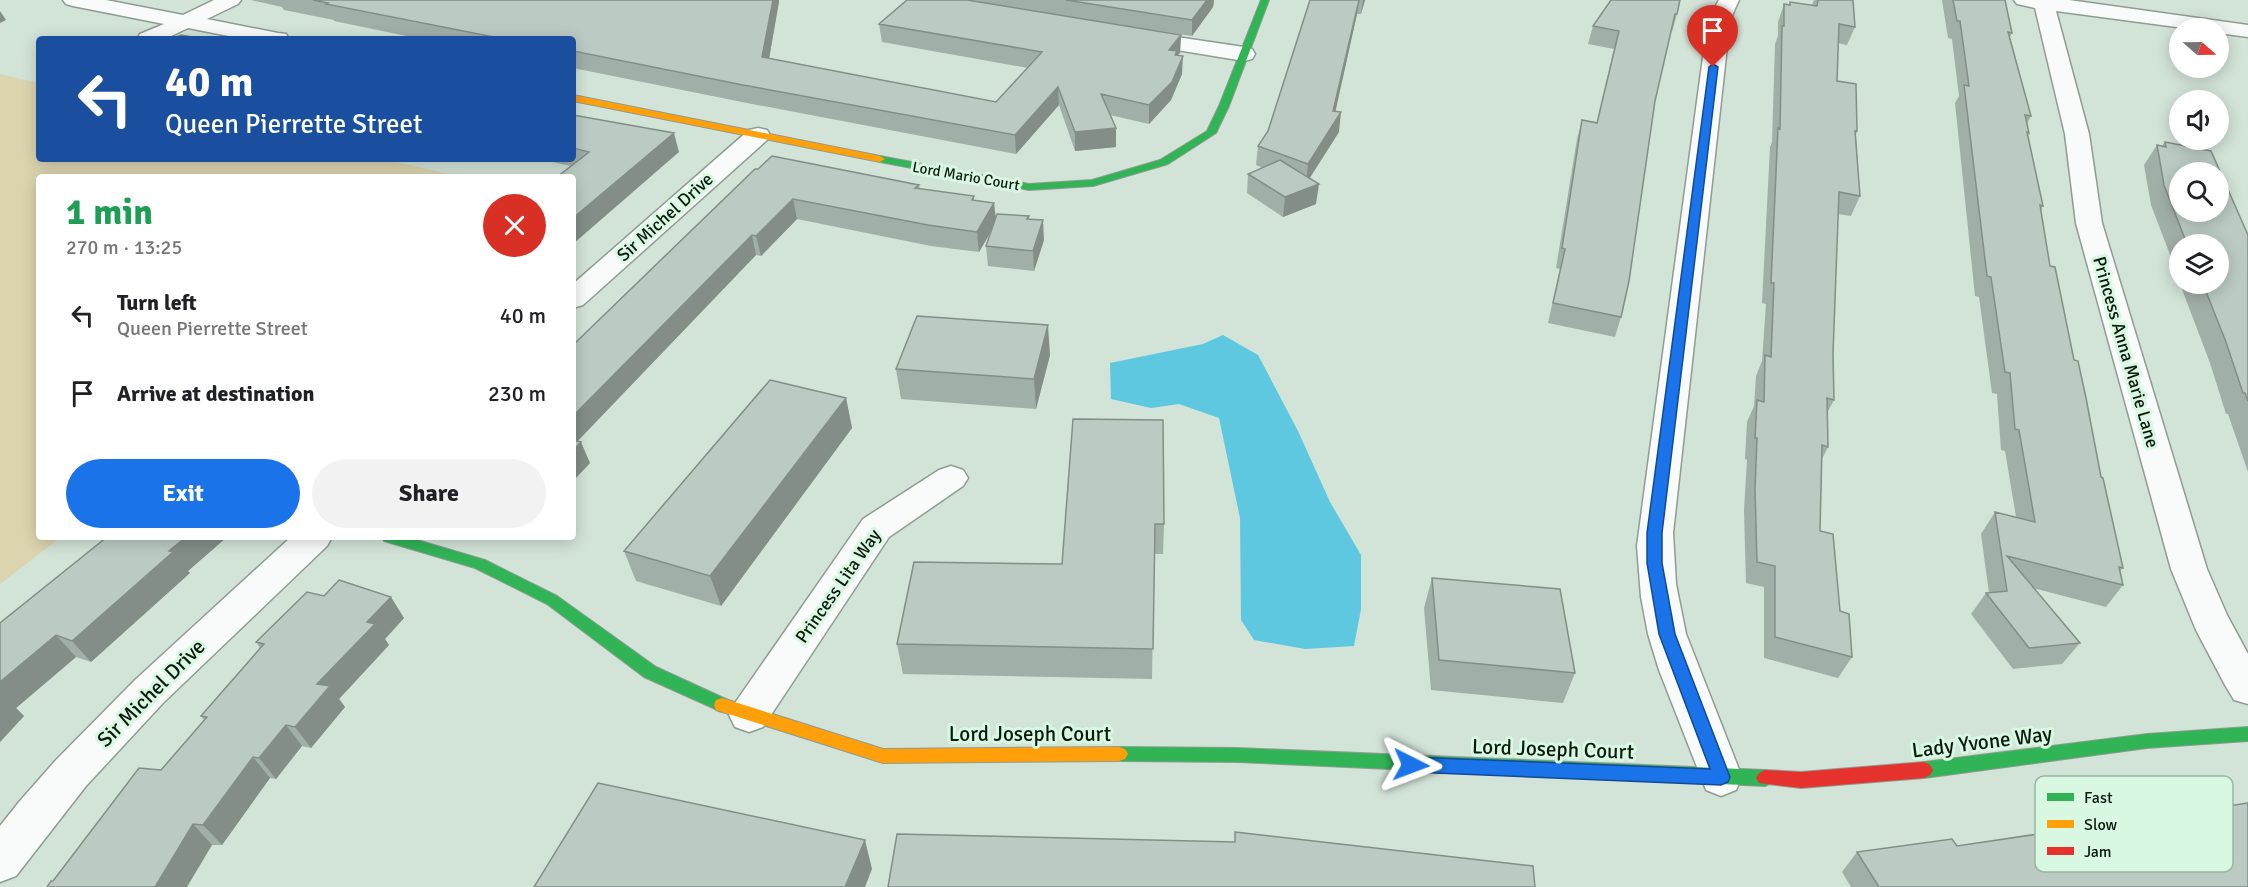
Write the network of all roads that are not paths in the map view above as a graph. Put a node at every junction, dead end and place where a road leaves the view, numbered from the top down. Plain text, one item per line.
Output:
1 (73, 0) edge
2 (231, 0) edge
3 (1265, 0) edge
4 (1730, 0) edge
5 (2033, 2) edge
6 (187, 21) junction
7 (2248, 31) edge
8 (1115, 33) edge
9 (154, 36) edge
10 (263, 36) edge
11 (1244, 54) junction
12 (576, 99) edge
13 (758, 135) junction
14 (576, 296) edge
15 (951, 478) dead end
16 (311, 540) edge
17 (399, 540) edge
18 (2248, 688) edge
19 (749, 716) junction
20 (2248, 734) edge
21 (1721, 777) junction
22 (0, 861) edge

1 - 6 street
2 - 6 street
3 - 11 street, Lord Mario Court
4 - 21 street
5 - 7 street
5 - 18 street, Princess Anna Marie Lane
6 - 9 street
6 - 10 street
8 - 11 street
11 - 13 street, Lord Mario Court
12 - 13 street, Lord Mario Court
13 - 14 street, Sir Michel Drive
15 - 19 street, Princess Lita Way
16 - 22 street, Sir Michel Drive
17 - 19 street, Lord Joseph Court
19 - 21 street, Lord Joseph Court
20 - 21 street, Lady Yvone Way

